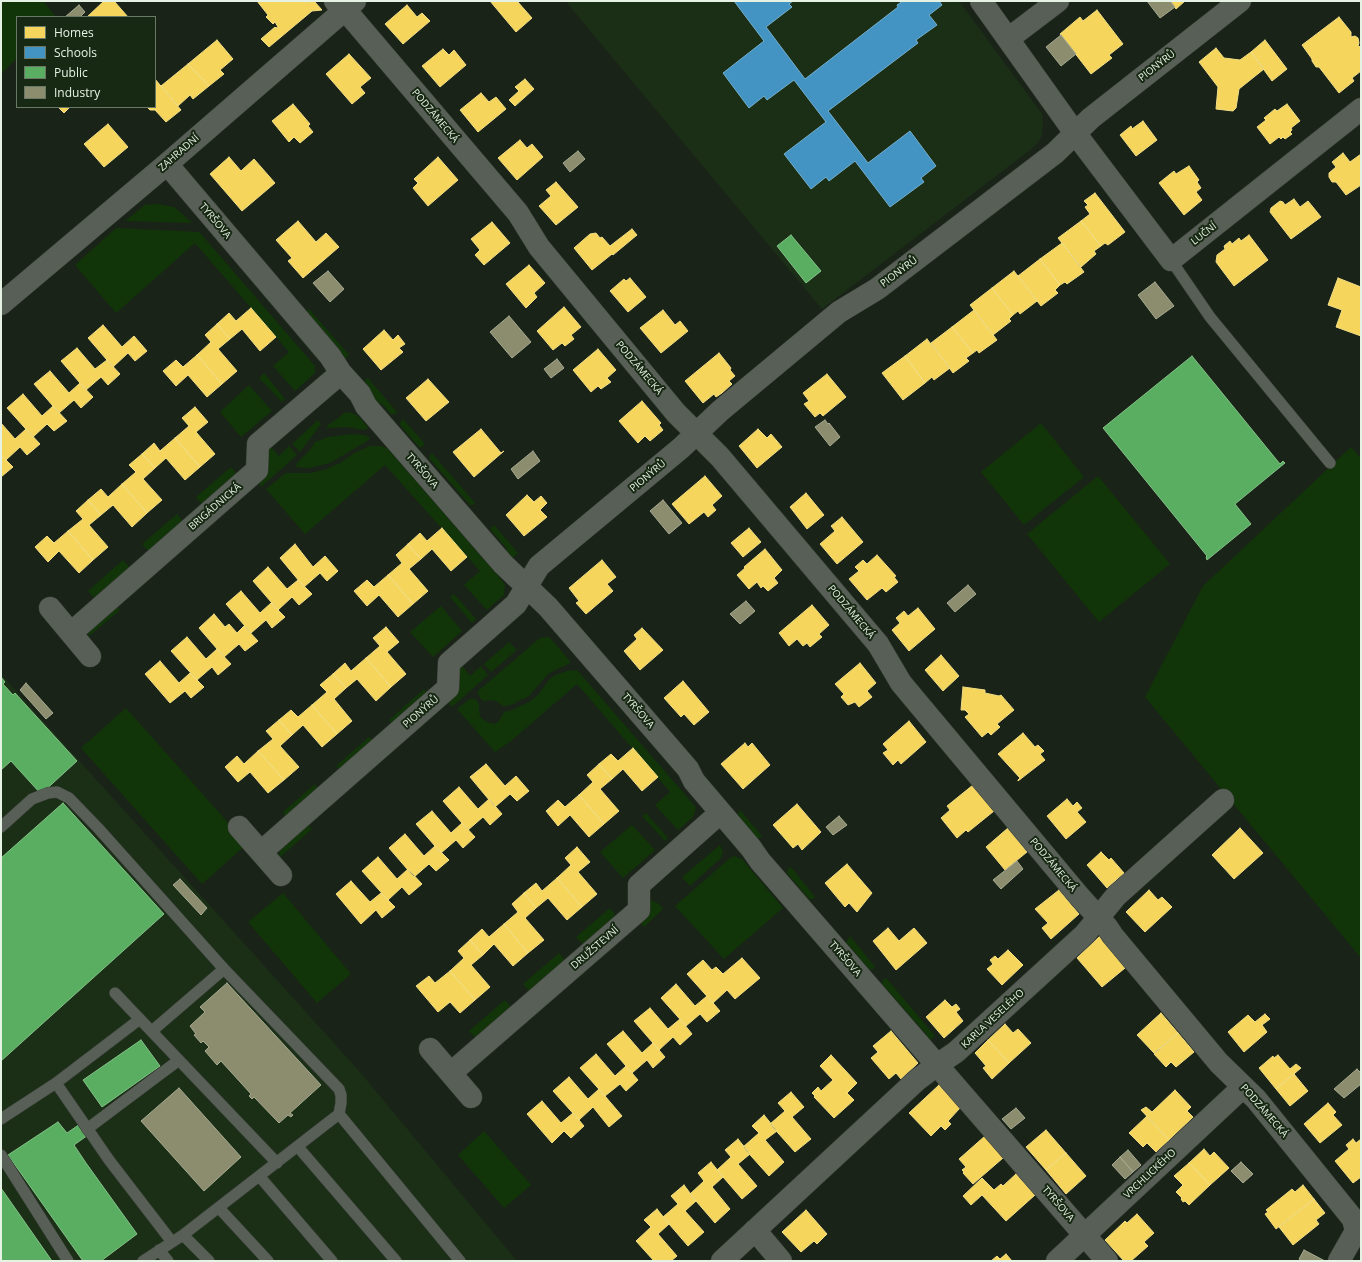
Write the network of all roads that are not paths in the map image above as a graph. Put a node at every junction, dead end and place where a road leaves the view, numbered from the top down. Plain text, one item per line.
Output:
1 (981, 1) edge
2 (1058, 1) edge
3 (1240, 1) edge
4 (345, 4) edge
5 (1008, 39) junction
6 (1361, 109) edge
7 (1075, 133) junction
8 (167, 164) junction
9 (1171, 260) junction
10 (1, 304) edge
11 (341, 373) junction
12 (697, 434) junction
13 (1330, 463) dead end
14 (526, 586) junction
15 (50, 608) dead end
16 (71, 633) junction
17 (90, 656) dead end
18 (1223, 800) dead end
19 (720, 813) junction
20 (1, 827) edge
21 (239, 827) dead end
22 (261, 852) junction
23 (281, 875) dead end
24 (1099, 918) junction
25 (224, 969) junction
26 (115, 993) dead end
27 (140, 1019) junction
28 (152, 1031) junction
29 (430, 1049) dead end
30 (179, 1060) junction
31 (936, 1064) junction
32 (451, 1074) junction
33 (56, 1083) junction
34 (1244, 1087) junction
35 (471, 1097) dead end
36 (339, 1114) junction
37 (1, 1119) edge
38 (87, 1129) junction
39 (298, 1147) junction
40 (1, 1155) edge
41 (277, 1163) junction
42 (260, 1177) junction
43 (219, 1208) junction
44 (755, 1230) junction
45 (184, 1235) junction
46 (1085, 1236) junction
47 (172, 1242) junction
48 (159, 1250) junction
49 (68, 1261) edge
50 (143, 1261) edge
51 (168, 1261) edge
52 (209, 1261) edge
53 (268, 1261) edge
54 (332, 1261) edge
55 (396, 1261) edge
56 (460, 1261) edge
57 (722, 1261) edge
58 (782, 1261) edge
59 (1057, 1261) edge
60 (1107, 1261) edge
61 (1339, 1261) edge

1 - 5 street
2 - 5 street
3 - 7 street, PIONÝRŮ
4 - 8 street, ZAHRADNÍ
4 - 12 street, PODZÁMECKÁ
5 - 7 street
6 - 9 street, LUČNÍ
7 - 9 street
7 - 12 street, PIONÝRŮ
8 - 10 street, ZAHRADNÍ
8 - 11 street, TYRŠOVA
9 - 13 lane
11 - 14 street, TYRŠOVA
11 - 16 street, BRIGÁDNICKÁ
12 - 14 street, PIONÝRŮ
12 - 24 street, PODZÁMECKÁ
14 - 19 street, TYRŠOVA
14 - 22 street, PIONÝRŮ
15 - 16 street
16 - 17 street
18 - 24 street, KARLA VESELÉHO
19 - 31 street, TYRŠOVA
19 - 32 street, DRUŽSTEVNÍ
20 - 25 lane
21 - 22 street
22 - 23 street
24 - 31 street, KARLA VESELÉHO
24 - 34 street, PODZÁMECKÁ
25 - 28 lane
25 - 36 lane
26 - 27 lane
27 - 28 lane
27 - 33 lane
28 - 30 lane
29 - 32 street
30 - 38 lane
30 - 41 lane
31 - 44 street, KARLA VESELÉHO
31 - 46 street, TYRŠOVA
32 - 35 street
33 - 37 lane
33 - 38 lane
34 - 46 street, VRCHLICKÉHO
34 - 61 street, PODZÁMECKÁ
36 - 39 lane
36 - 56 lane
38 - 47 lane
39 - 41 lane
39 - 55 lane
40 - 49 lane
41 - 42 lane
42 - 43 lane
42 - 54 lane
43 - 45 lane
43 - 53 lane
44 - 57 street, KARLA VESELÉHO
44 - 58 street
45 - 47 lane
45 - 52 lane
46 - 59 street, VRCHLICKÉHO
46 - 60 street, TYRŠOVA
47 - 48 lane
48 - 50 lane
48 - 51 lane

